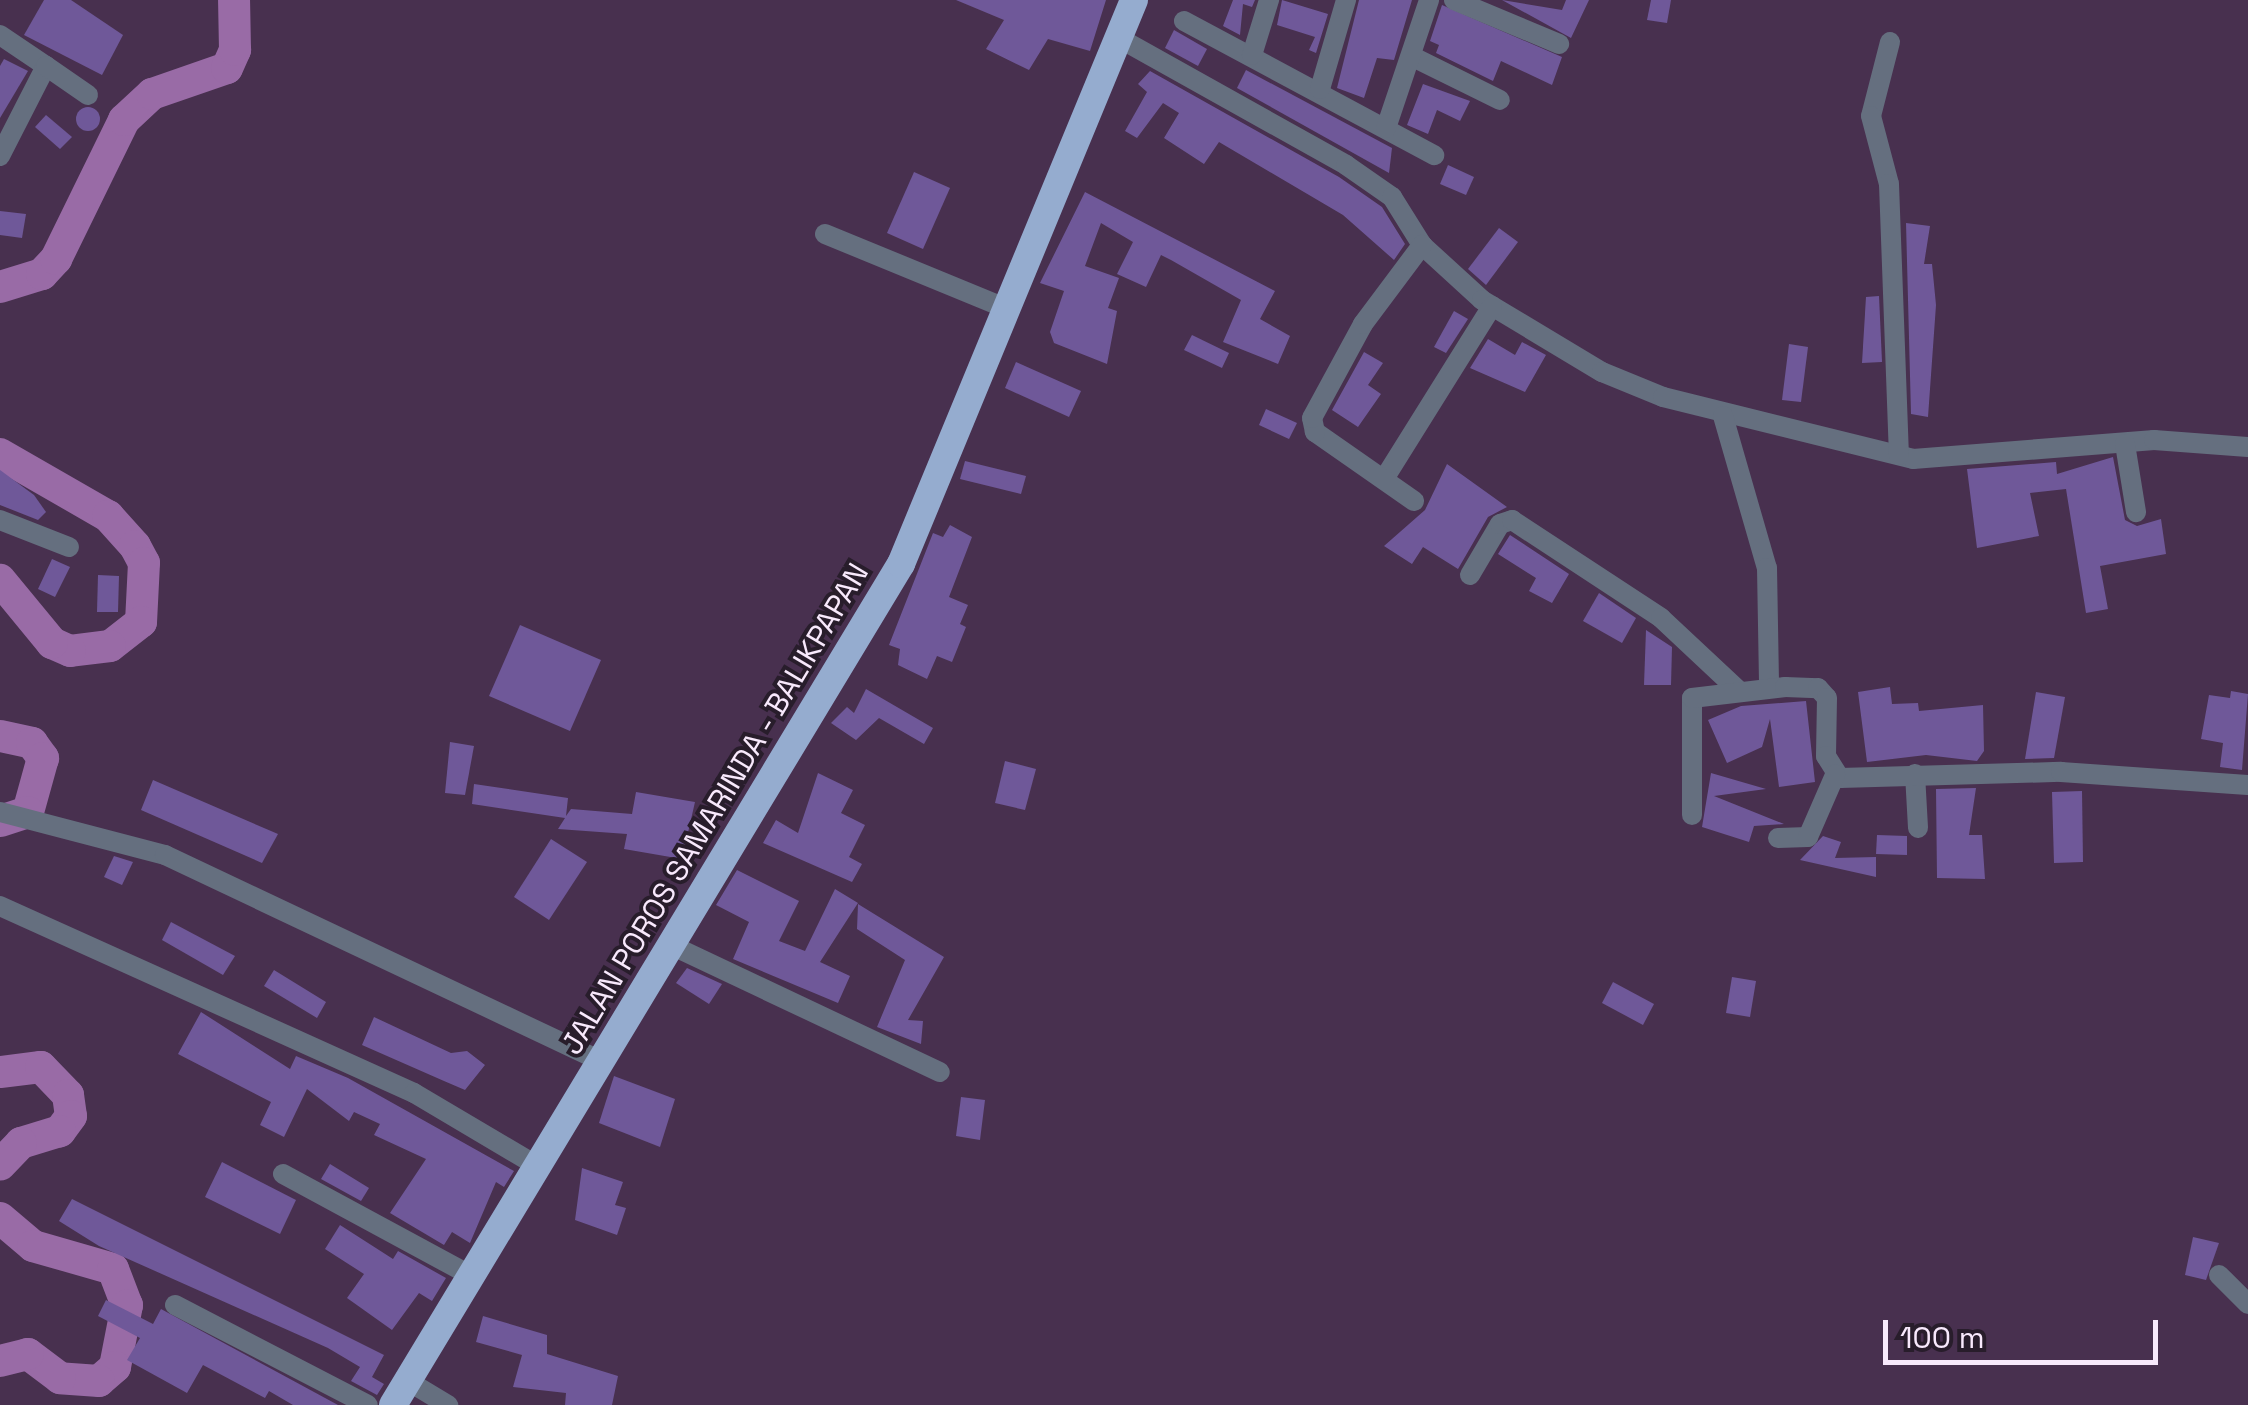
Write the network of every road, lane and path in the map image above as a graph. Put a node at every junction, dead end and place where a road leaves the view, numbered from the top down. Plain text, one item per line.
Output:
1 (1134, 0) edge
2 (1269, 0) edge
3 (1346, 0) edge
4 (1429, 0) edge
5 (1454, 0) edge
6 (1184, 21) dead end
7 (0, 35) edge
8 (1119, 38) junction
9 (1890, 42) dead end
10 (1559, 44) dead end
11 (1252, 55) junction
12 (1411, 56) junction
13 (46, 66) junction
14 (1320, 89) junction
15 (88, 96) dead end
16 (1500, 100) dead end
17 (1386, 128) junction
18 (0, 156) edge
19 (1434, 156) dead end
20 (825, 234) dead end
21 (1422, 245) junction
22 (1492, 306) junction
23 (1008, 310) junction
24 (1723, 416) junction
25 (2125, 444) junction
26 (2248, 448) edge
27 (1899, 455) junction
28 (1384, 479) junction
29 (1414, 501) dead end
30 (2136, 512) dead end
31 (0, 520) edge
32 (69, 547) dead end
33 (1470, 574) dead end
34 (1769, 688) junction
35 (1738, 690) junction
36 (1915, 774) junction
37 (1836, 775) junction
38 (2248, 784) edge
39 (0, 812) edge
40 (1692, 815) dead end
41 (1918, 828) dead end
42 (1778, 838) dead end
43 (0, 906) edge
44 (673, 946) junction
45 (599, 1060) junction
46 (940, 1072) dead end
47 (539, 1167) junction
48 (284, 1174) dead end
49 (472, 1276) junction
50 (2219, 1276) dead end
51 (2248, 1304) edge
52 (174, 1305) dead end
53 (400, 1393) edge
54 (368, 1405) edge
55 (448, 1405) edge

1 - 8 highway, JALAN POROS SAMARINDA - BALIKPAPAN
2 - 11 street
3 - 14 street
4 - 12 street
5 - 10 street
6 - 11 street
7 - 13 street
8 - 21 street
8 - 23 highway, JALAN POROS SAMARINDA - BALIKPAPAN
9 - 27 street
11 - 14 street
12 - 16 street
12 - 17 street
13 - 15 street
13 - 18 street
14 - 17 street
17 - 19 street
20 - 23 street
21 - 22 street
21 - 28 street
22 - 24 street
22 - 28 street
23 - 44 highway, JALAN POROS SAMARINDA - BALIKPAPAN
24 - 27 street
24 - 34 street
25 - 26 street
25 - 27 street
25 - 30 street
28 - 29 street
31 - 32 street
33 - 35 street
34 - 35 street
34 - 37 street
35 - 40 street
36 - 37 street
36 - 38 street
36 - 41 street
37 - 42 street
39 - 45 street
43 - 47 street
44 - 45 highway, JALAN POROS SAMARINDA - BALIKPAPAN
44 - 46 street
45 - 47 highway, JALAN POROS SAMARINDA - BALIKPAPAN
47 - 49 highway, JALAN POROS SAMARINDA - BALIKPAPAN
48 - 49 street
49 - 53 highway, JALAN POROS SAMARINDA - BALIKPAPAN
50 - 51 street
52 - 54 street
53 - 55 street

